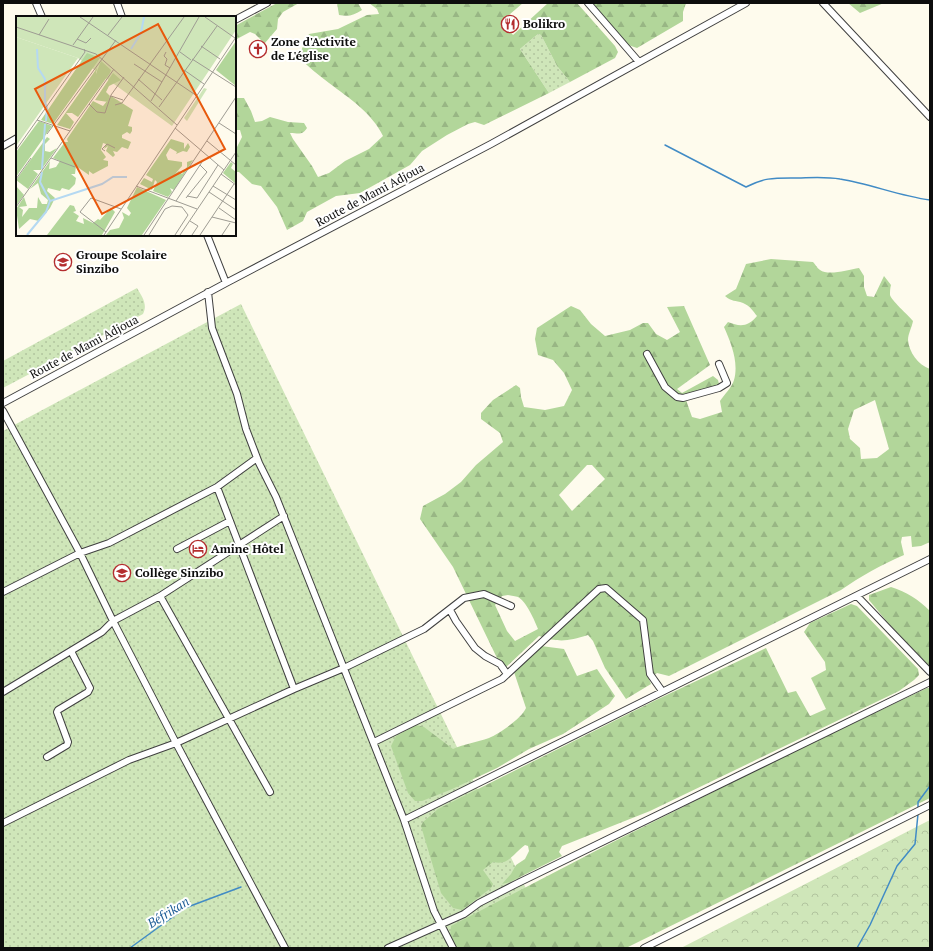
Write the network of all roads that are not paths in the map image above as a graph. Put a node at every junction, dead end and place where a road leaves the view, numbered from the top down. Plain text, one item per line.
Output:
1 (36, 3) edge
2 (117, 3) edge
3 (267, 3) edge
4 (588, 3) edge
5 (746, 3) edge
6 (823, 3) edge
7 (42, 16) edge
8 (122, 16) edge
9 (236, 19) edge
10 (639, 62) junction
11 (930, 117) edge
12 (16, 139) edge
13 (3, 146) edge
14 (207, 236) edge
15 (226, 282) junction
16 (208, 292) junction
17 (646, 354) dead end
18 (719, 364) dead end
19 (3, 402) edge
20 (3, 411) edge
21 (257, 458) junction
22 (216, 487) junction
23 (284, 516) junction
24 (230, 521) junction
25 (239, 544) junction
26 (177, 549) dead end
27 (80, 553) junction
28 (930, 559) edge
29 (3, 592) edge
30 (160, 596) junction
31 (857, 596) junction
32 (512, 606) dead end
33 (450, 610) junction
34 (113, 621) junction
35 (71, 651) junction
36 (344, 668) junction
37 (930, 672) edge
38 (507, 674) junction
39 (930, 682) edge
40 (294, 689) junction
41 (662, 691) junction
42 (3, 692) edge
43 (229, 719) junction
44 (374, 742) junction
45 (176, 743) junction
46 (47, 757) dead end
47 (270, 792) dead end
48 (930, 805) edge
49 (404, 820) junction
50 (3, 823) edge
51 (440, 925) junction
52 (285, 948) edge
53 (388, 948) edge
54 (453, 948) edge
55 (644, 948) edge

1 - 7 street
2 - 8 street
3 - 9 street
4 - 10 street
5 - 10 street, Route de Mami Adjoua
6 - 11 street
10 - 15 street, Route de Mami Adjoua
12 - 13 street
14 - 15 street
15 - 16 street, Route de Mami Adjoua
16 - 19 street, Route de Mami Adjoua
16 - 21 street
17 - 18 street
20 - 27 street
21 - 22 street
21 - 23 street
22 - 24 street
22 - 27 street
23 - 25 street
23 - 36 street
24 - 25 street
24 - 26 street
25 - 30 street
25 - 40 street
27 - 29 street
27 - 34 street
28 - 31 street
30 - 34 street
30 - 43 street
31 - 37 street
31 - 41 street
32 - 33 street
33 - 36 street
33 - 38 street
34 - 35 street
34 - 45 street
35 - 42 street
35 - 46 street
36 - 40 street
36 - 44 street
38 - 41 street
38 - 44 street
39 - 51 street
40 - 43 street
41 - 49 street
43 - 45 street
43 - 47 street
44 - 49 street
45 - 50 street
45 - 52 street
48 - 55 street
49 - 51 street
51 - 53 street
51 - 54 street

